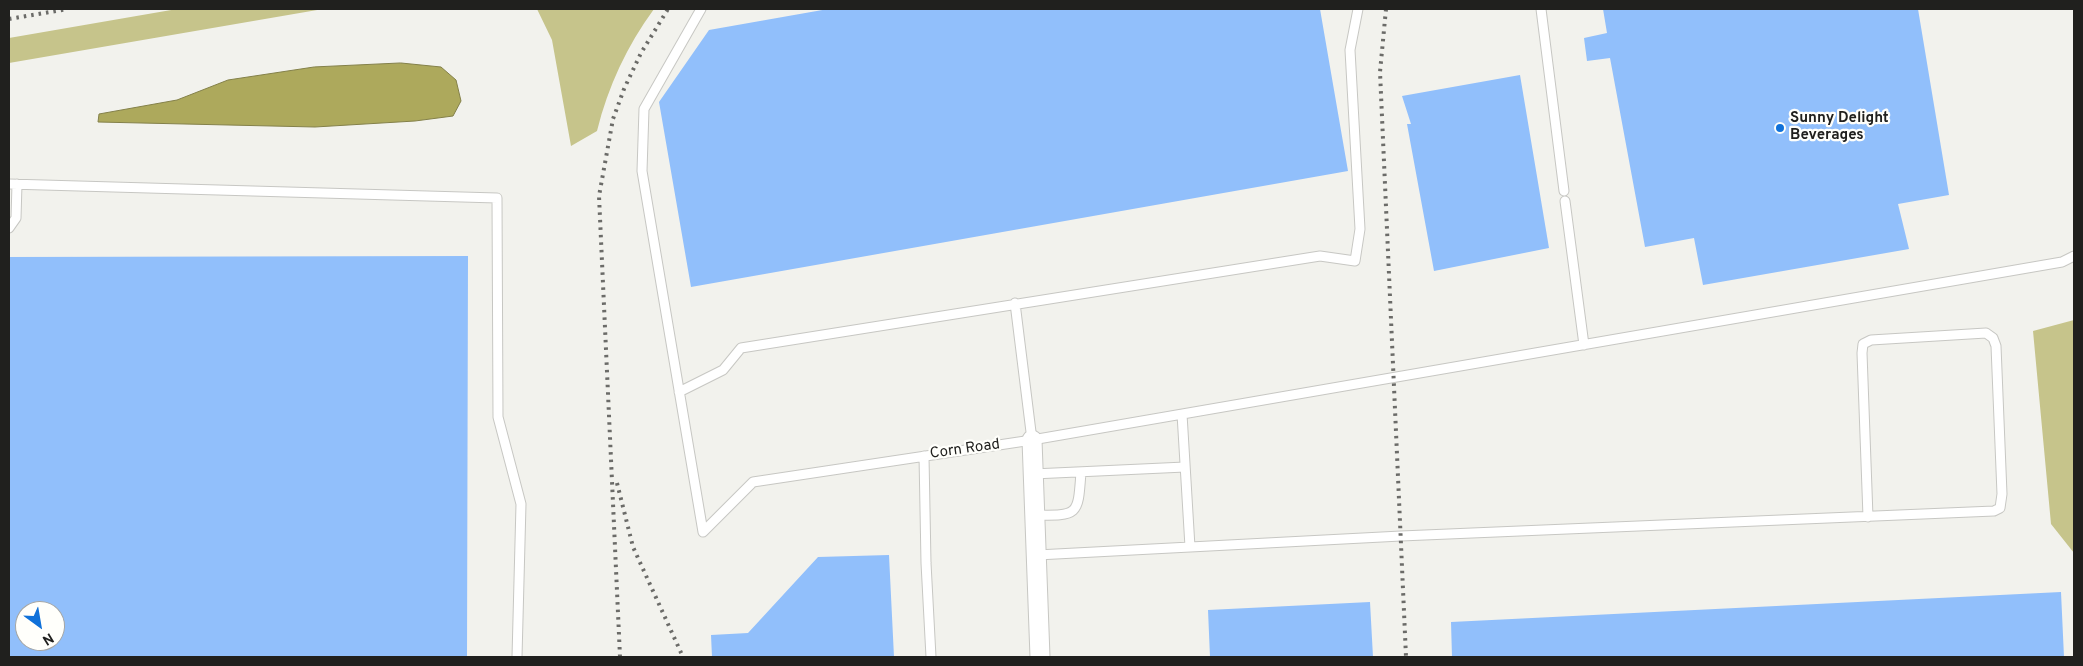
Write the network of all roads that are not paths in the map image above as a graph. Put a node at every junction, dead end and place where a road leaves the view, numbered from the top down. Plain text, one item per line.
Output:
1 (701, 9) edge
2 (1358, 9) edge
3 (1541, 9) edge
4 (13, 184) edge
5 (9, 228) edge
6 (2074, 256) edge
7 (1015, 303) junction
8 (1584, 345) junction
9 (679, 392) junction
10 (1182, 414) junction
11 (1032, 440) junction
12 (924, 456) junction
13 (1185, 467) junction
14 (1081, 472) junction
15 (1033, 474) junction
16 (1035, 515) junction
17 (1868, 517) junction
18 (1190, 547) junction
19 (1037, 555) junction
20 (517, 657) edge
21 (931, 657) edge
22 (1040, 657) edge

1 - 9 lane
2 - 7 lane
3 - 8 lane
4 - 5 lane
4 - 20 lane
6 - 8 lane, Corn Road
7 - 9 lane
7 - 11 lane
8 - 10 lane, Corn Road
9 - 12 lane, Corn Road
10 - 11 lane, Corn Road
10 - 13 lane
11 - 12 lane, Corn Road
11 - 15 street
12 - 21 lane
13 - 14 lane
13 - 18 lane
14 - 15 lane
14 - 16 lane
15 - 16 street
16 - 19 street
17 - 17 lane
17 - 18 lane
18 - 19 lane
19 - 22 street

